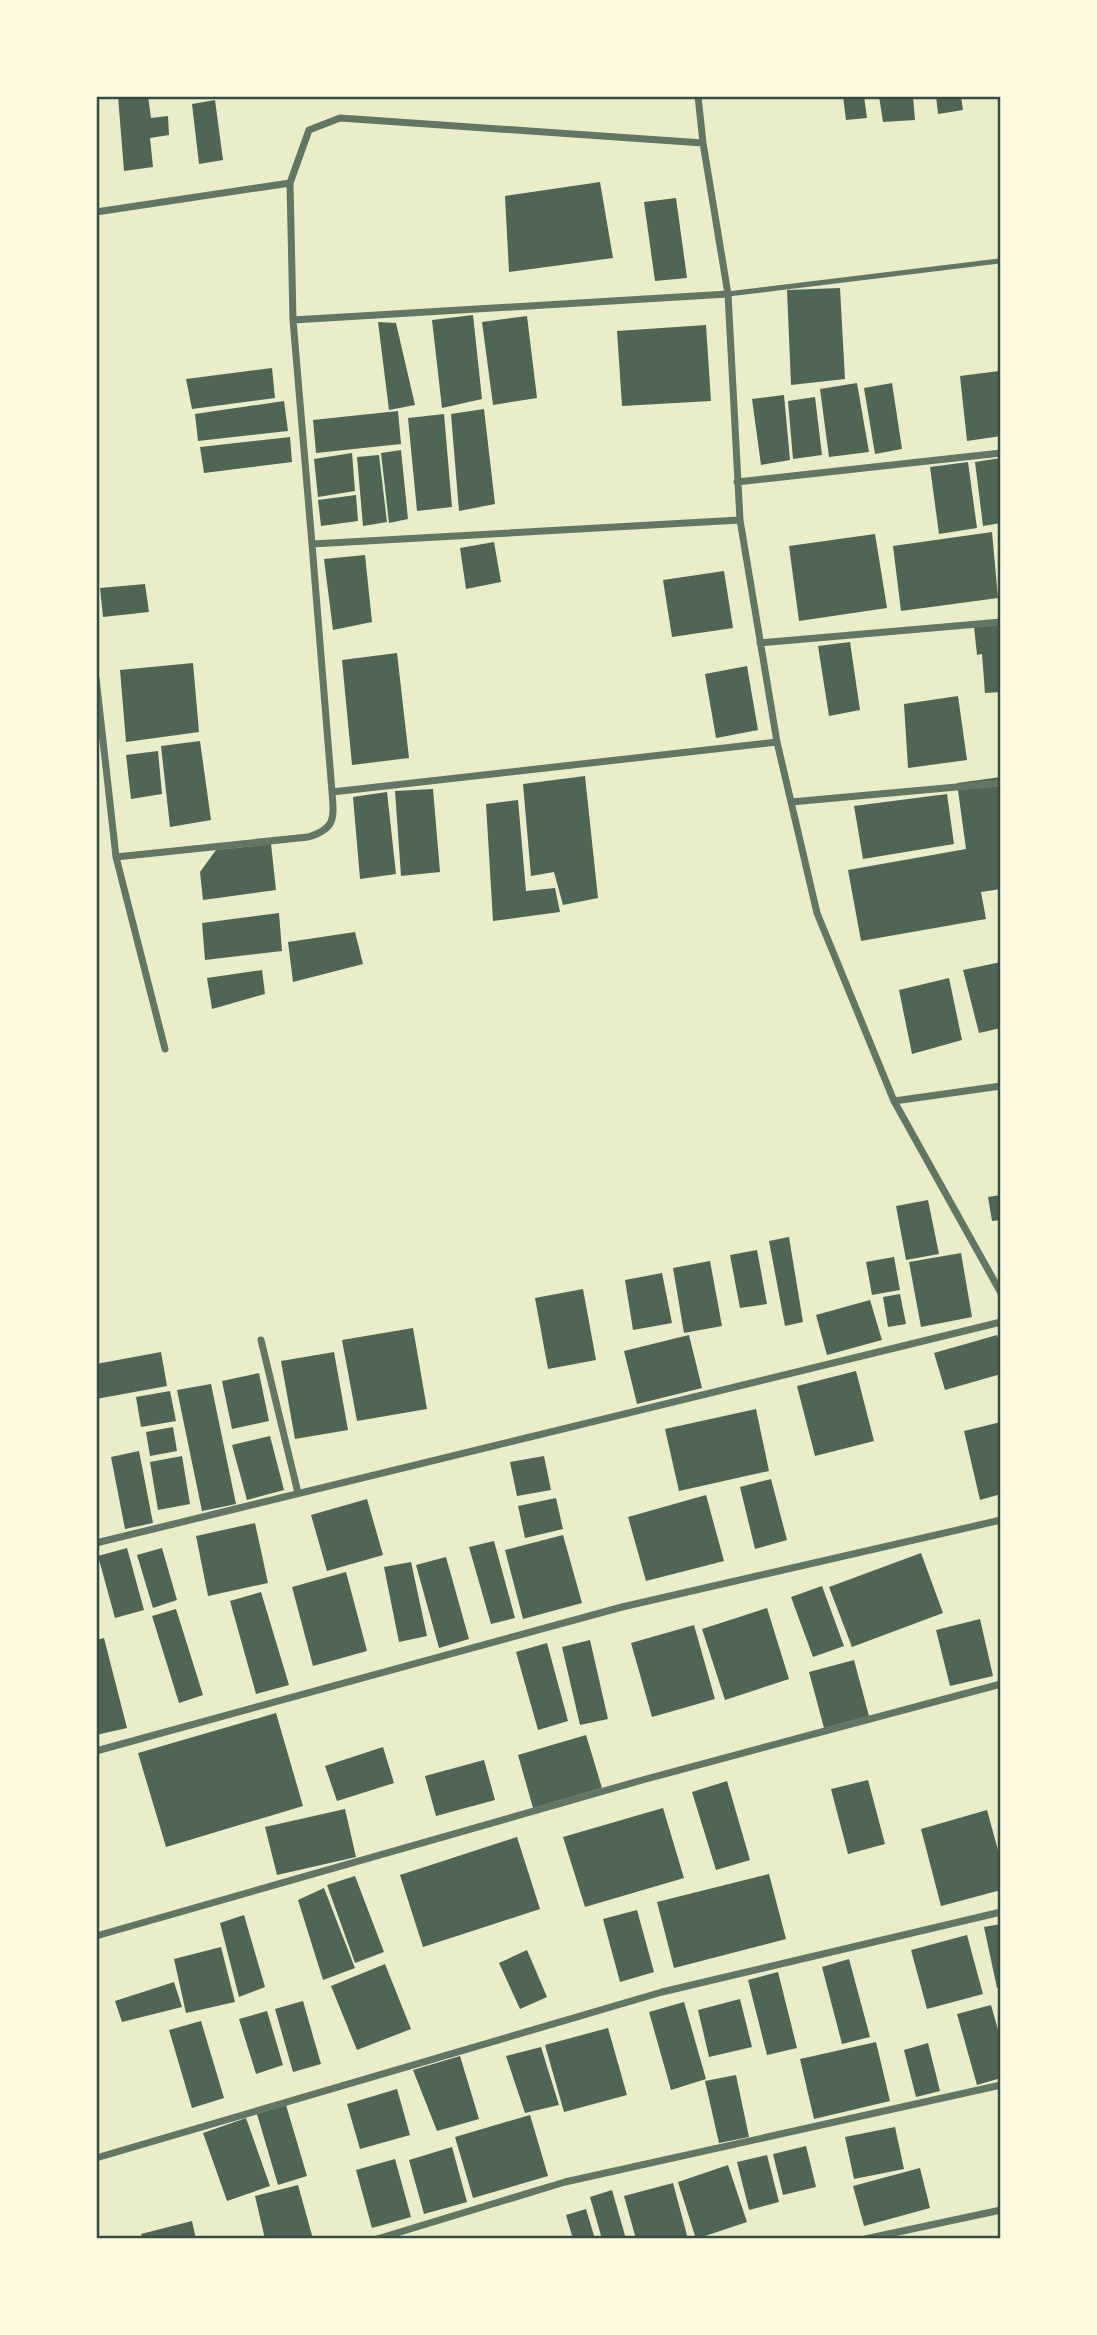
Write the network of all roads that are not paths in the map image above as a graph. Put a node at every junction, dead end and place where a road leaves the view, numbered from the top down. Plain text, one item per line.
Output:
1 (698, 96) edge
2 (703, 143) junction
3 (290, 183) junction
4 (96, 212) edge
5 (999, 261) dead end
6 (728, 294) junction
7 (293, 320) junction
8 (1001, 453) edge
9 (737, 482) junction
10 (740, 520) junction
11 (312, 544) junction
12 (1001, 622) edge
13 (760, 643) junction
14 (96, 678) edge
15 (777, 742) junction
16 (1001, 783) edge
17 (332, 792) junction
18 (791, 803) junction
19 (117, 857) junction
20 (165, 1049) dead end
21 (1001, 1086) edge
22 (894, 1101) junction
23 (996, 1276) edge
24 (1001, 1293) edge
25 (1001, 1322) edge
26 (261, 1340) dead end
27 (298, 1493) junction
28 (1001, 1520) edge
29 (96, 1543) edge
30 (1001, 1684) edge
31 (96, 1751) edge
32 (1001, 1912) edge
33 (96, 1936) edge
34 (1001, 2085) edge
35 (96, 2158) edge
36 (1001, 2210) edge
37 (377, 2239) edge
38 (865, 2239) edge

1 - 2 street
2 - 3 street
2 - 6 street
3 - 4 street
3 - 7 street
5 - 6 lane
6 - 7 street
6 - 9 street
7 - 11 street
8 - 9 street
9 - 10 street
10 - 11 street
10 - 13 street
11 - 17 street
12 - 13 street
13 - 15 street
14 - 19 street
15 - 17 street
15 - 18 street
16 - 18 street
17 - 19 street
18 - 22 street
19 - 20 street
21 - 22 street
22 - 23 street
23 - 24 street
25 - 27 street
26 - 27 street
27 - 29 street
28 - 31 street
30 - 33 street
32 - 35 street
34 - 37 street
36 - 38 street

